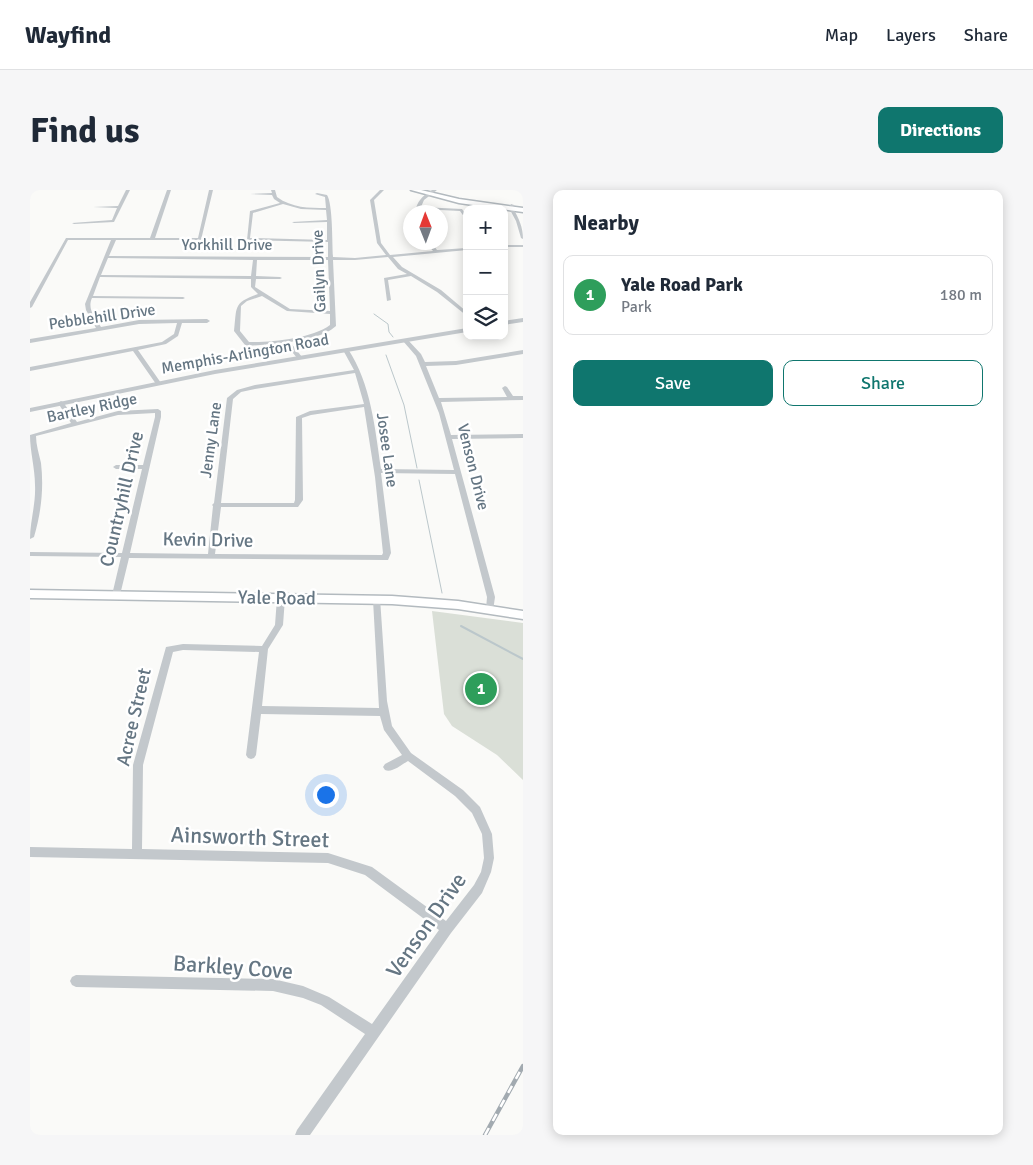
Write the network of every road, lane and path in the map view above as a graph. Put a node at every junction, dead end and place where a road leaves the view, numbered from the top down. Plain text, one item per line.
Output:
1 (128, 190) edge
2 (169, 190) edge
3 (211, 190) edge
4 (380, 190) edge
5 (414, 190) edge
6 (466, 190) edge
7 (431, 191) edge
8 (471, 191) edge
9 (274, 192) edge
10 (252, 194) dead end
11 (317, 194) dead end
12 (283, 203) junction
13 (418, 205) edge
14 (96, 207) dead end
15 (120, 207) junction
16 (512, 207) junction
17 (523, 208) edge
18 (329, 209) junction
19 (448, 209) edge
20 (463, 213) edge
21 (330, 221) junction
22 (294, 222) dead end
23 (74, 223) dead end
24 (523, 238) edge
25 (114, 239) junction
26 (152, 239) junction
27 (330, 241) junction
28 (508, 246) edge
29 (523, 246) edge
30 (463, 249) edge
31 (436, 252) joint
32 (390, 256) junction
33 (106, 257) junction
34 (255, 258) junction
35 (331, 259) junction
36 (410, 275) junction
37 (98, 276) junction
38 (254, 276) junction
39 (280, 278) dead end
40 (262, 294) junction
41 (89, 297) junction
42 (183, 298) dead end
43 (447, 299) junction
44 (389, 300) dead end
45 (30, 307) edge
46 (463, 312) edge
47 (333, 313) junction
48 (463, 317) edge
49 (523, 320) edge
50 (180, 321) junction
51 (207, 321) dead end
52 (508, 322) edge
53 (99, 328) junction
54 (463, 331) edge
55 (30, 334) edge
56 (32, 340) edge
57 (286, 340) junction
58 (405, 340) junction
59 (135, 349) junction
60 (346, 350) junction
61 (523, 352) edge
62 (300, 358) junction
63 (423, 364) junction
64 (30, 369) edge
65 (357, 371) junction
66 (158, 383) junction
67 (506, 388) dead end
68 (523, 398) edge
69 (511, 399) junction
70 (438, 400) junction
71 (61, 403) junction
72 (366, 404) junction
73 (30, 410) edge
74 (158, 411) joint
75 (75, 424) junction
76 (449, 437) junction
77 (522, 437) edge
78 (116, 467) dead end
79 (146, 467) junction
80 (377, 471) junction
81 (458, 472) junction
82 (216, 505) junction
83 (30, 537) edge
84 (30, 554) edge
85 (125, 555) junction
86 (210, 557) junction
87 (385, 558) joint
88 (30, 594) edge
89 (116, 595) junction
90 (281, 598) junction
91 (377, 600) junction
92 (490, 610) junction
93 (523, 615) edge
94 (264, 649) junction
95 (257, 710) junction
96 (383, 712) junction
97 (252, 755) dead end
98 (408, 756) junction
99 (388, 767) dead end
100 (30, 852) edge
101 (138, 854) junction
102 (447, 929) junction
103 (76, 980) dead end
104 (375, 1033) junction
105 (302, 1135) edge

1 - 15 street
2 - 26 street
3 - 26 street
4 - 32 street
5 - 7 main road
6 - 8 street
7 - 13 street
7 - 16 main road
9 - 10 street
9 - 12 street
11 - 18 street, Gailyn Drive
12 - 18 street
12 - 27 street
14 - 15 street
15 - 23 street
16 - 17 main road
16 - 24 street
18 - 21 street, Gailyn Drive
19 - 20 street
21 - 22 street
21 - 27 street, Gailyn Drive
25 - 26 street
25 - 33 street
25 - 45 street
27 - 35 street, Gailyn Drive
28 - 29 street
30 - 31 street, Yorkhill Drive
31 - 32 street, Yorkhill Drive
32 - 35 street, Yorkhill Drive
32 - 36 street
33 - 34 street, Yorkhill Drive
33 - 37 street
34 - 35 street, Yorkhill Drive
34 - 38 street
35 - 47 street, Gailyn Drive
36 - 43 street
36 - 44 street
37 - 38 street
37 - 41 street
38 - 39 street
38 - 40 street
40 - 47 street
40 - 57 street, Gailyn Drive
41 - 42 street
41 - 53 street
43 - 46 street
43 - 48 street
47 - 57 street, Gailyn Drive
49 - 52 street
50 - 51 street, Pebblehill Drive
50 - 53 street, Pebblehill Drive
50 - 59 street
53 - 56 street, Pebblehill Drive
54 - 58 street, Memphis-Arlington Road
55 - 56 street
57 - 62 street
58 - 60 street, Memphis-Arlington Road
58 - 63 street, Venson Drive
59 - 64 street
59 - 66 street
60 - 62 street, Memphis-Arlington Road
60 - 65 street, Josee Lane
61 - 63 street
62 - 66 street, Memphis-Arlington Road
63 - 70 street, Venson Drive
65 - 72 street, Josee Lane
65 - 82 street, Jenny Lane
66 - 71 street, Memphis-Arlington Road
67 - 69 street
68 - 69 street
69 - 70 street
70 - 76 street, Venson Drive
71 - 73 street, Memphis-Arlington Road
71 - 75 street
72 - 80 street, Josee Lane
72 - 82 street
74 - 75 street, Bartley Ridge
74 - 79 street, Countryhill Drive
75 - 83 street, Bartley Ridge
76 - 77 street
76 - 81 street, Venson Drive
78 - 79 street
79 - 85 street, Countryhill Drive
80 - 81 street
80 - 87 street, Josee Lane
81 - 92 street, Venson Drive
82 - 86 street, Jenny Lane
84 - 85 street, Kevin Drive
85 - 86 street, Kevin Drive
85 - 89 street, Countryhill Drive
86 - 87 street, Kevin Drive
88 - 89 main road, Yale Road
89 - 90 main road, Yale Road
90 - 91 main road, Yale Road
90 - 94 street
91 - 92 main road, Yale Road
91 - 96 street, Venson Drive
92 - 93 main road, Yale Road
94 - 95 street
94 - 101 street, Acree Street
95 - 96 street
95 - 97 street
96 - 98 street, Venson Drive
98 - 99 street
98 - 102 street, Venson Drive
100 - 101 street, Ainsworth Street
101 - 102 street, Ainsworth Street
102 - 104 street, Venson Drive
103 - 104 street, Barkley Cove
104 - 105 street, Venson Drive

